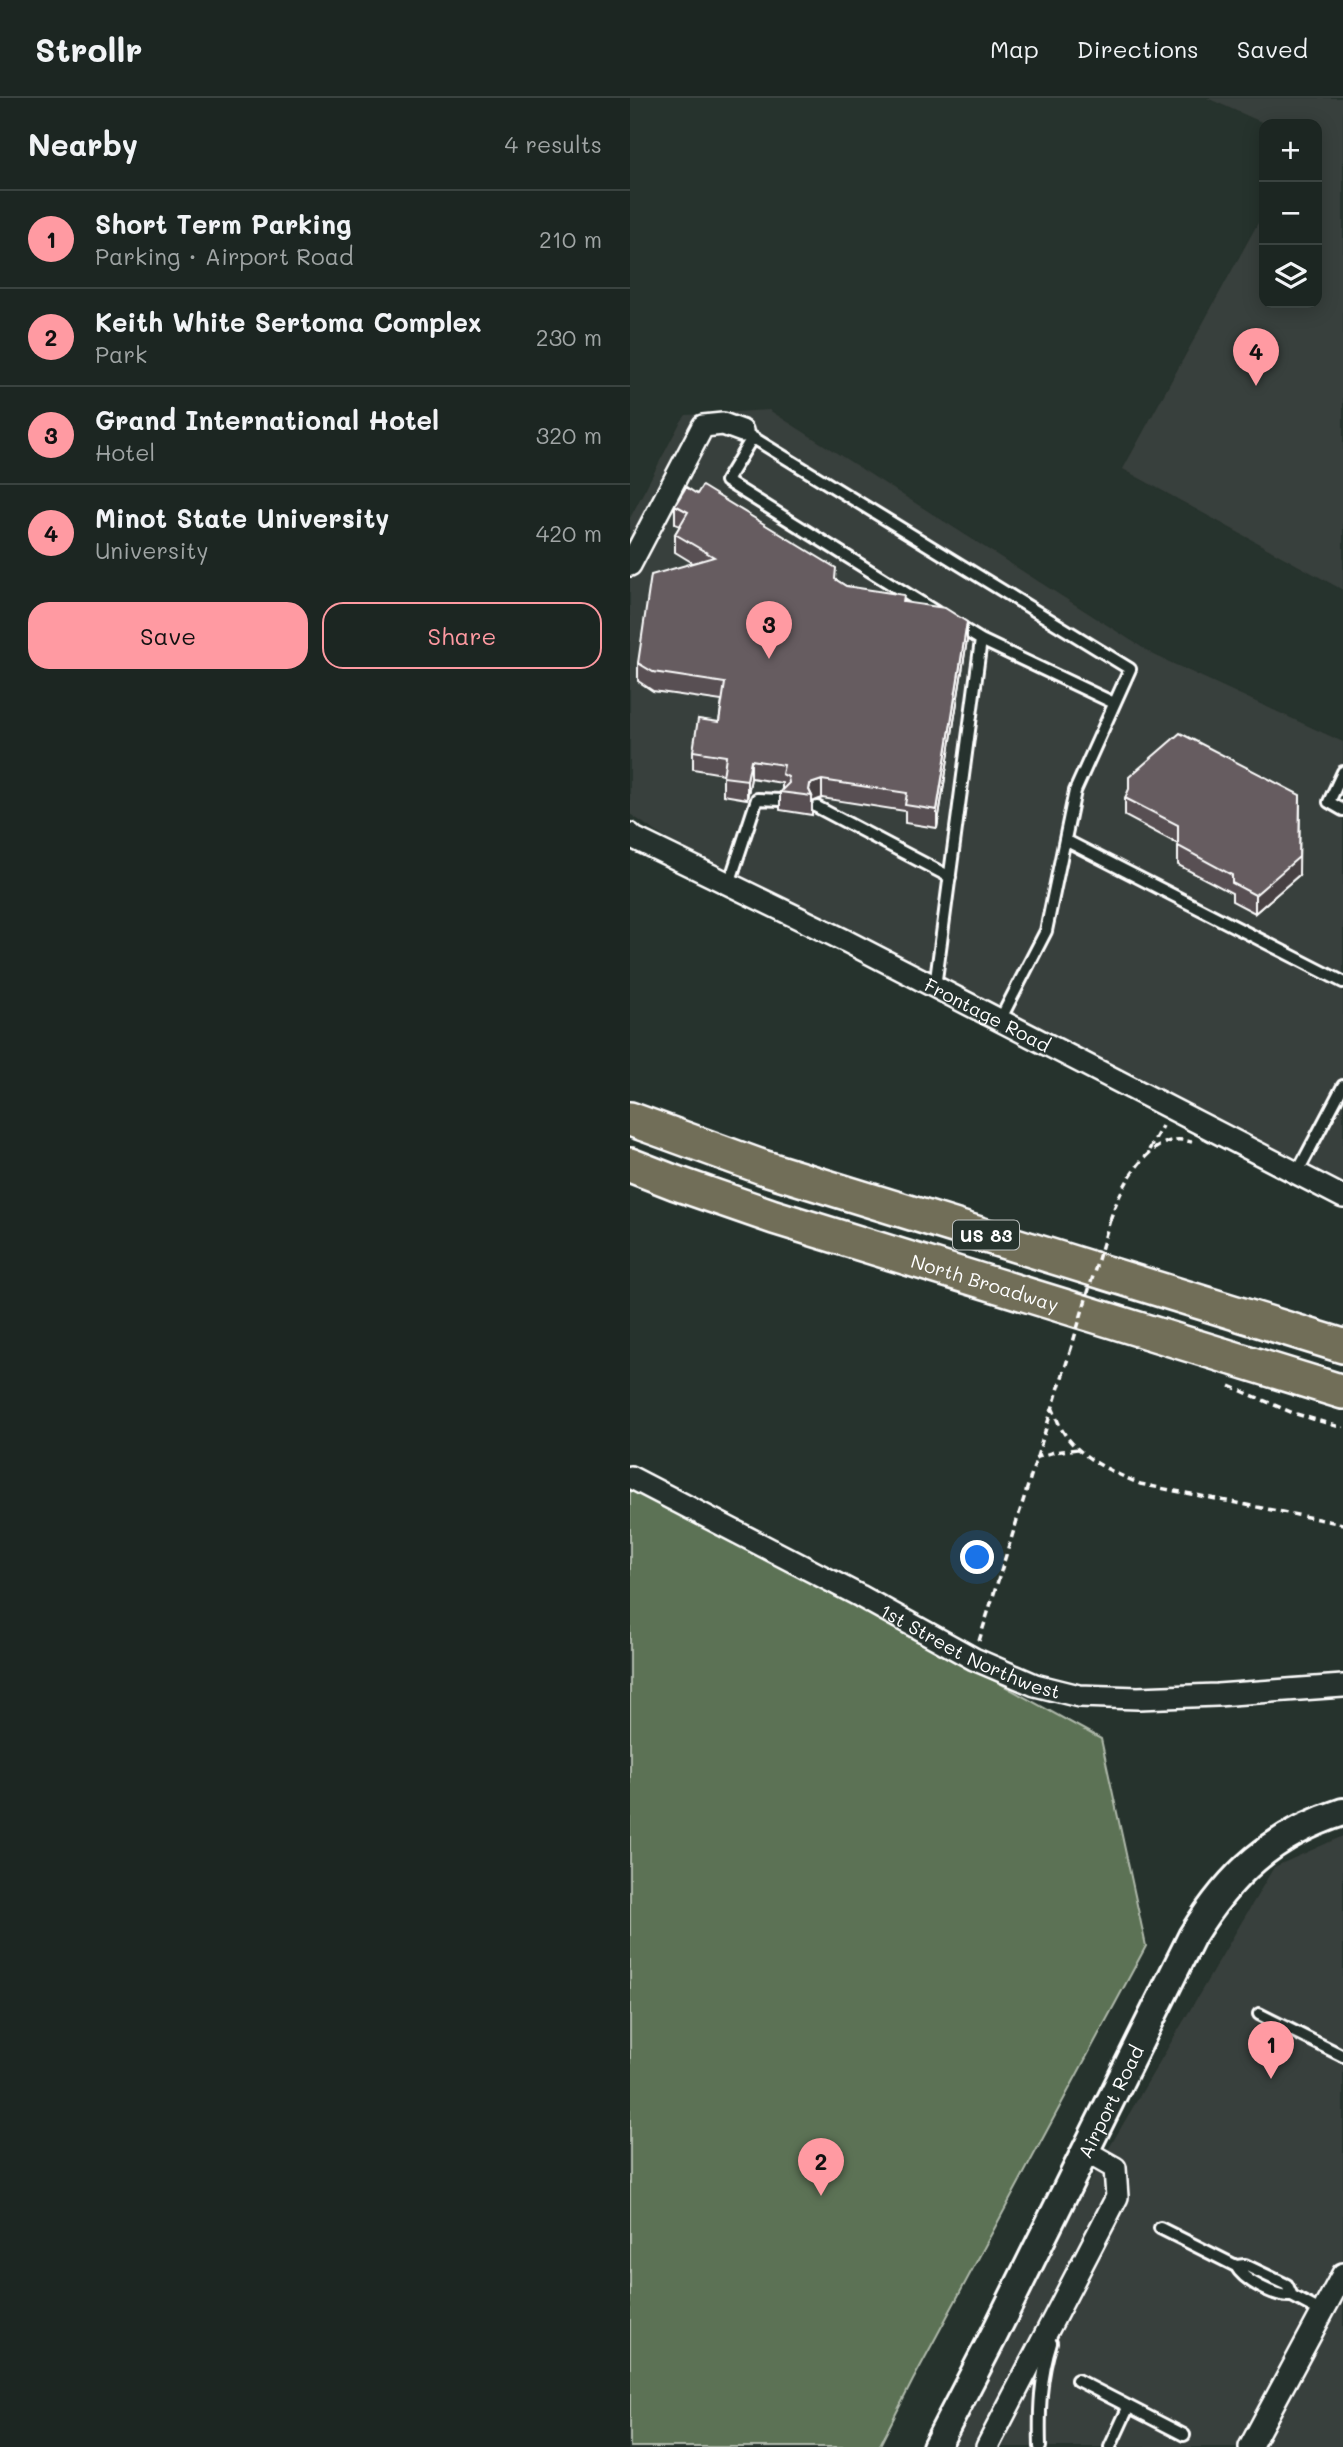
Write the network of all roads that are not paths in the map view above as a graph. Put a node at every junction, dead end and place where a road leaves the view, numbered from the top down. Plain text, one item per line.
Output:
1 (747, 435) junction
2 (630, 565) edge
3 (981, 640) junction
4 (1114, 703) junction
5 (1343, 772) edge
6 (781, 800) edge
7 (817, 807) dead end
8 (1343, 810) edge
9 (630, 834) edge
10 (1065, 840) junction
11 (950, 877) junction
12 (729, 884) junction
13 (1343, 982) edge
14 (935, 987) junction
15 (1000, 1020) junction
16 (1343, 1086) edge
17 (630, 1119) edge
18 (630, 1165) edge
19 (1297, 1173) junction
20 (1343, 1198) edge
21 (1343, 1346) edge
22 (1343, 1392) edge
23 (630, 1477) edge
24 (1343, 1686) edge
25 (1343, 1812) edge
26 (1259, 2014) dead end
27 (1343, 2056) edge
28 (1085, 2151) junction
29 (1160, 2228) dead end
30 (1343, 2274) edge
31 (1070, 2285) junction
32 (1324, 2314) junction
33 (1077, 2380) dead end
34 (1128, 2408) junction
35 (1184, 2435) dead end
36 (936, 2447) edge
37 (987, 2447) edge
38 (1040, 2447) edge
39 (1110, 2447) edge
40 (1250, 2447) edge

1 - 2 street
1 - 3 lane
1 - 4 lane
3 - 4 lane
3 - 11 lane
4 - 10 lane
5 - 8 lane
6 - 12 lane
7 - 11 lane
9 - 12 street, Frontage Road
10 - 13 lane
10 - 15 lane
11 - 14 lane
12 - 14 street, Frontage Road
14 - 15 street, Frontage Road
15 - 19 street, Frontage Road
16 - 19 lane
17 - 21 main road, US 83
18 - 22 main road, North Broadway / US 83
19 - 20 street, Frontage Road
23 - 24 street, 1st Street Northwest
25 - 28 street, Airport Road
26 - 27 lane
28 - 31 street
28 - 36 street, Airport Road
29 - 32 lane
30 - 32 street
31 - 37 street
31 - 38 lane
32 - 40 street
33 - 34 lane
34 - 35 lane
34 - 39 lane

